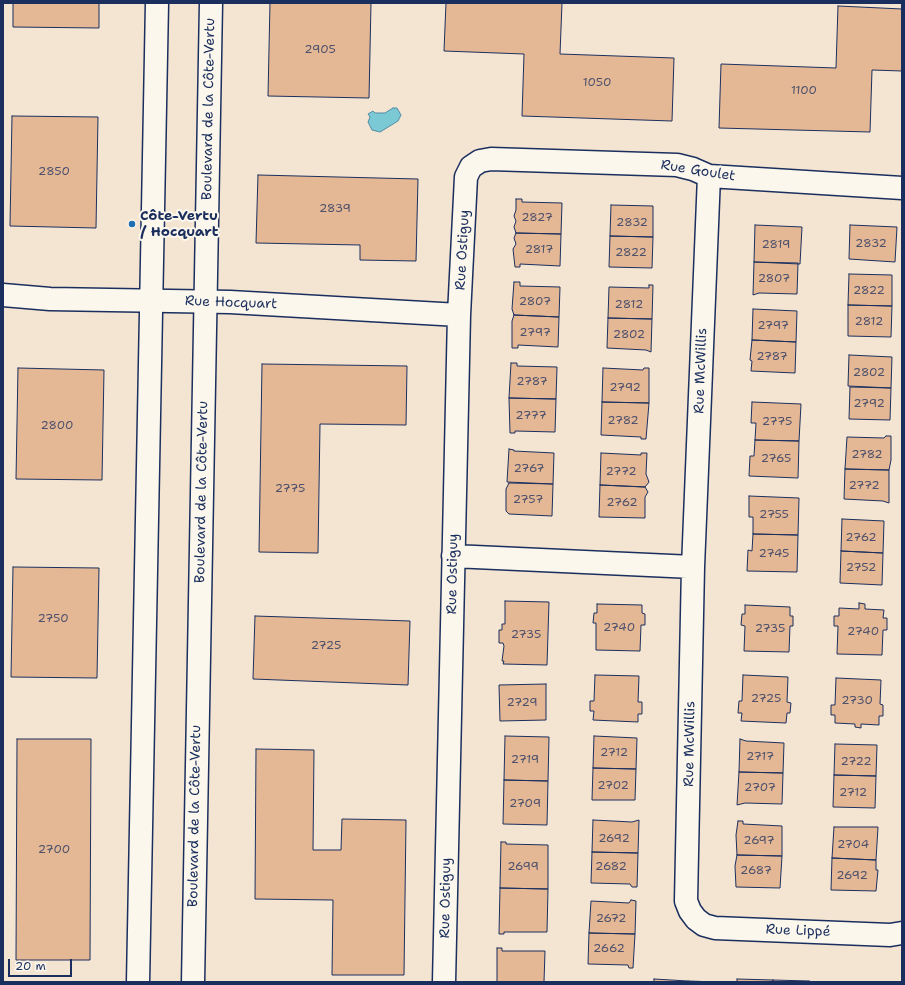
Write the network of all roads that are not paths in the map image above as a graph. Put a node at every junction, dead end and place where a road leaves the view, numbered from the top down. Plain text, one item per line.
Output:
1 (157, 3) edge
2 (211, 3) edge
3 (471, 167) joint
4 (709, 176) junction
5 (902, 188) edge
6 (3, 295) edge
7 (152, 300) junction
8 (204, 302) junction
9 (460, 315) junction
10 (454, 556) junction
11 (694, 566) junction
12 (696, 919) joint
13 (902, 933) edge
14 (138, 982) edge
15 (193, 982) edge
16 (444, 982) edge

1 - 7 street
2 - 8 street, Boulevard de la Côte-Vertu
3 - 4 street, Rue Goulet
3 - 9 street, Rue Ostiguy
4 - 5 street, Rue Goulet
4 - 11 street, Rue McWillis
6 - 7 street, Rue Hocquart
7 - 8 street, Rue Hocquart
7 - 14 street
8 - 9 street, Rue Hocquart
8 - 15 street, Boulevard de la Côte-Vertu
9 - 10 street, Rue Ostiguy
10 - 11 street
10 - 16 street, Rue Ostiguy
11 - 12 street, Rue McWillis
12 - 13 street, Rue Lippé

